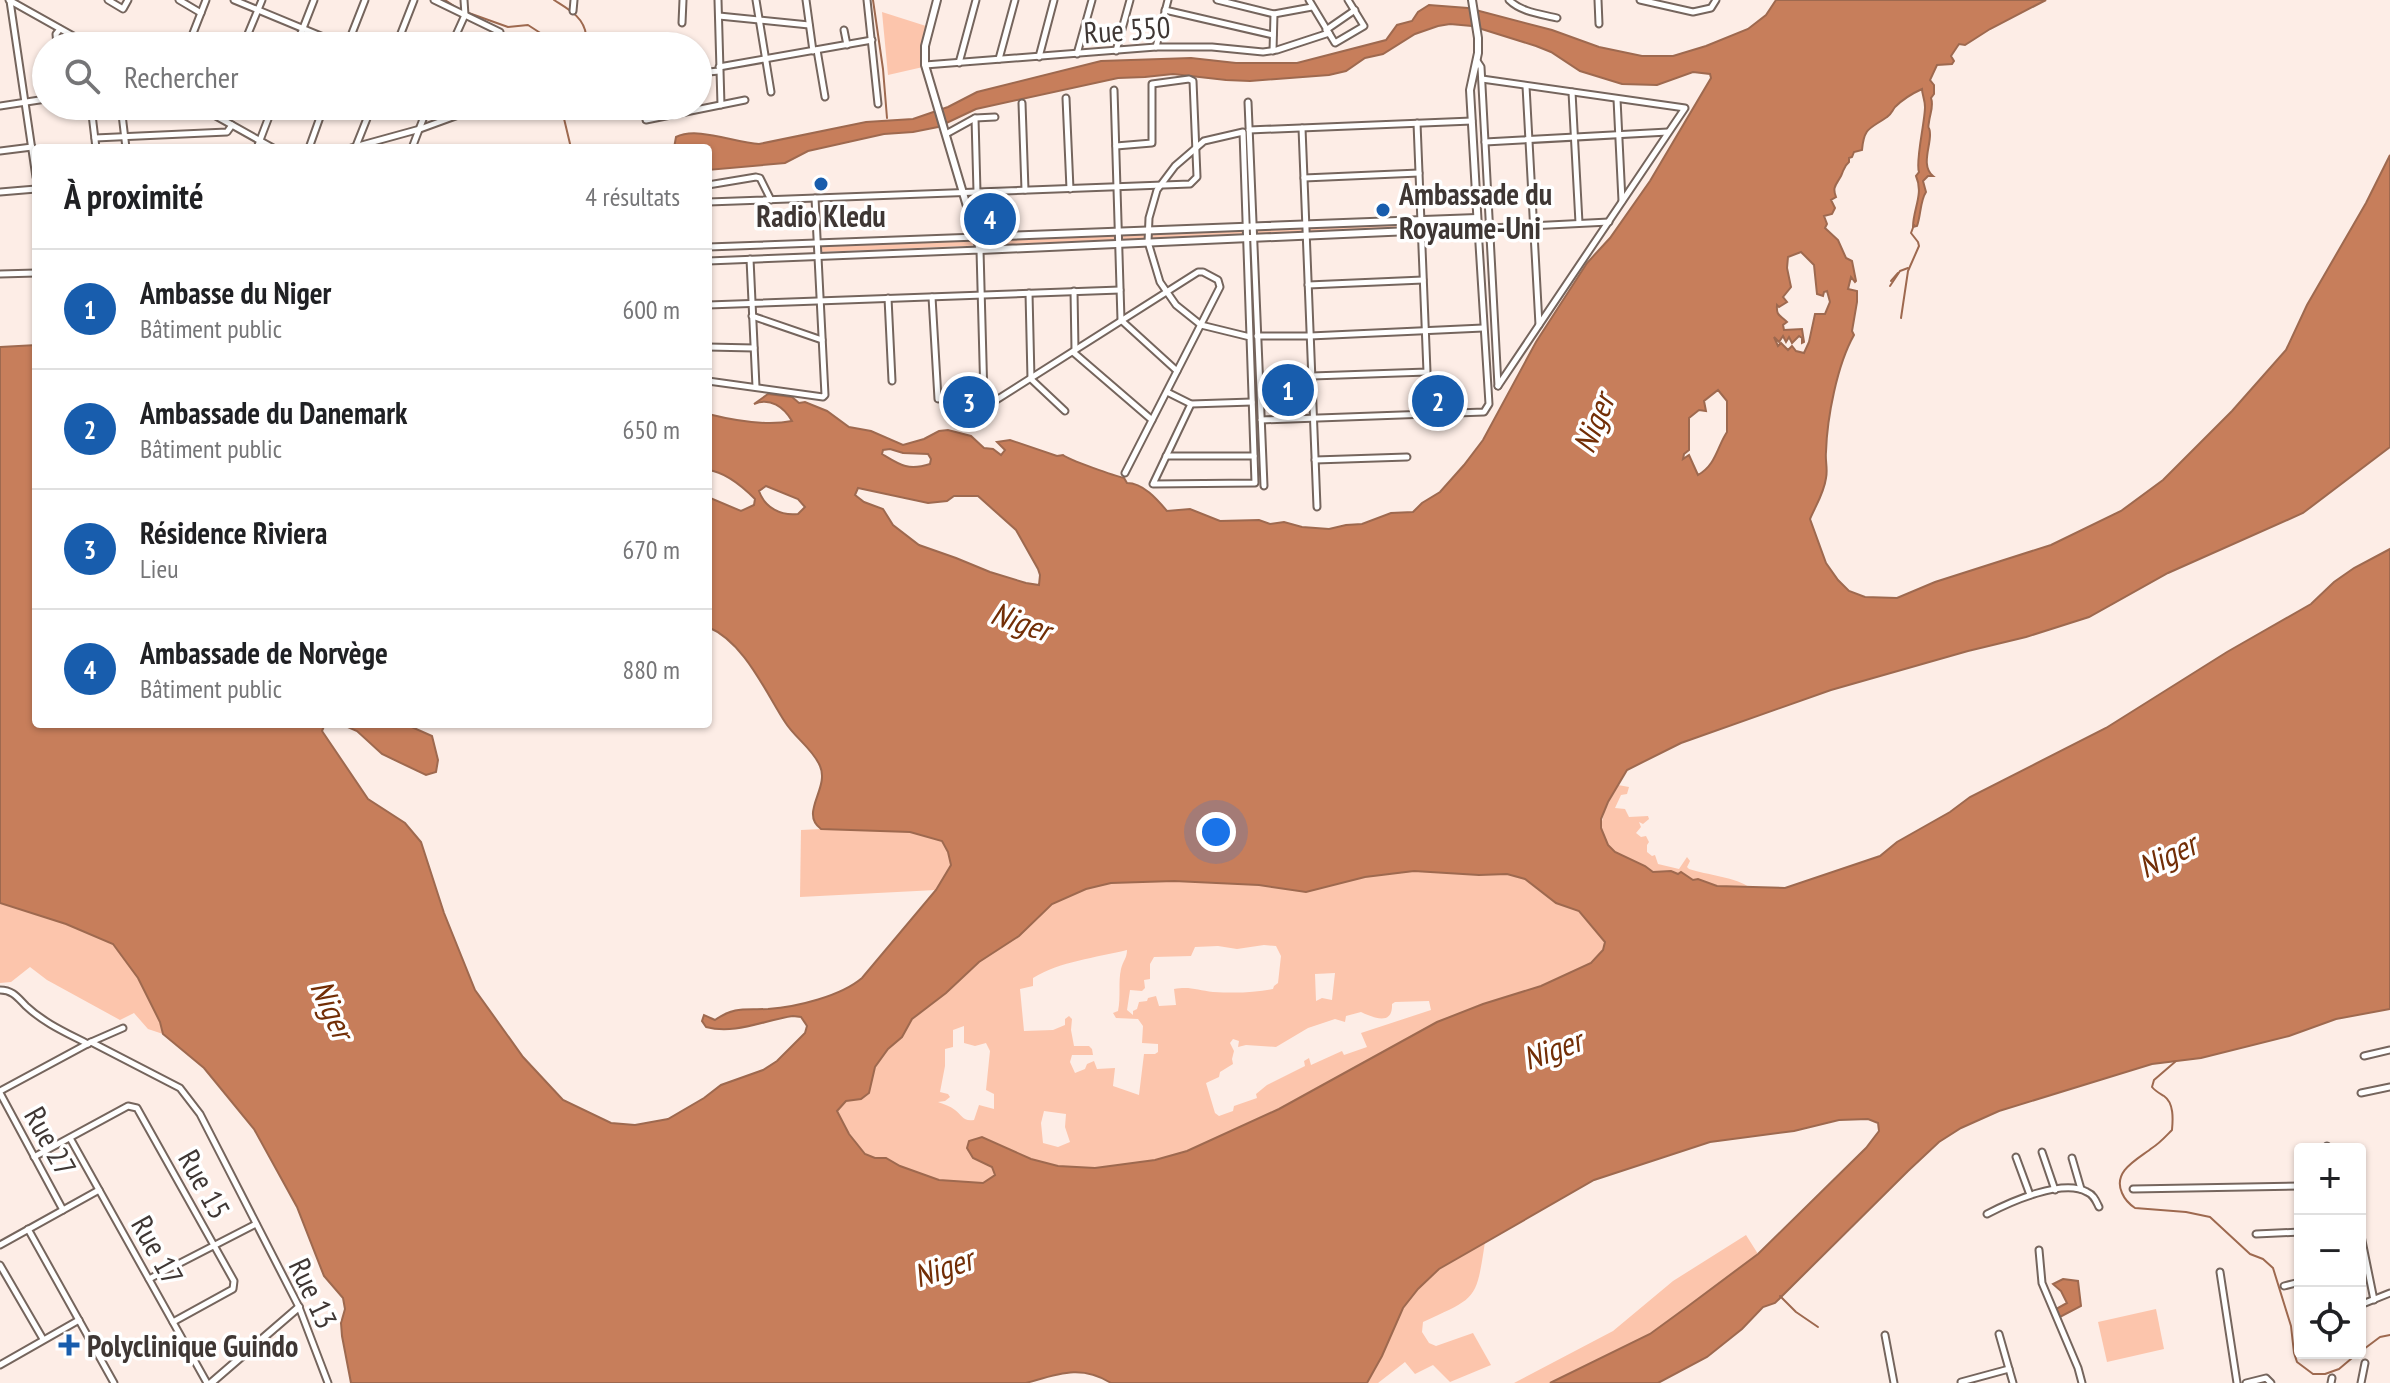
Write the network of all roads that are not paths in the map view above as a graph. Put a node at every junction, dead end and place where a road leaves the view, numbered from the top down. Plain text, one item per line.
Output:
1 (9, 0) edge
2 (108, 0) edge
3 (128, 0) edge
4 (179, 0) edge
5 (206, 0) edge
6 (234, 0) edge
7 (262, 0) edge
8 (314, 0) edge
9 (365, 0) edge
10 (414, 0) edge
11 (434, 0) edge
12 (574, 0) edge
13 (683, 0) edge
14 (718, 0) edge
15 (756, 0) edge
16 (806, 0) edge
17 (867, 0) edge
18 (937, 0) edge
19 (976, 0) edge
20 (1015, 0) edge
21 (1054, 0) edge
22 (1092, 0) edge
23 (1130, 0) edge
24 (1168, 0) edge
25 (1217, 0) edge
26 (1309, 0) edge
27 (1348, 0) edge
28 (1509, 0) edge
29 (1598, 0) edge
30 (1640, 0) edge
31 (1715, 1) edge
32 (1472, 3) edge
33 (1312, 7) junction
34 (465, 8) edge
35 (258, 9) junction
36 (1165, 10) junction
37 (1355, 10) junction
38 (573, 11) dead end
39 (201, 13) junction
40 (1274, 14) junction
41 (719, 16) junction
42 (1557, 18) dead end
43 (759, 20) junction
44 (682, 23) dead end
45 (1599, 24) dead end
46 (809, 25) junction
47 (303, 28) junction
48 (60, 29) junction
49 (844, 30) dead end
50 (1328, 31) junction
51 (58, 32) edge
52 (65, 32) edge
53 (194, 32) edge
54 (249, 32) edge
55 (301, 32) edge
56 (313, 32) edge
57 (352, 32) edge
58 (401, 32) edge
59 (456, 32) edge
60 (500, 32) dead end
61 (1273, 35) junction
62 (872, 40) junction
63 (847, 45) junction
64 (1156, 47) junction
65 (815, 50) junction
66 (1116, 51) junction
67 (1273, 51) junction
68 (1077, 54) junction
69 (1039, 57) junction
70 (765, 59) junction
71 (999, 59) junction
72 (1477, 61) junction
73 (959, 63) junction
74 (925, 65) junction
75 (719, 69) junction
76 (712, 70) edge
77 (1482, 79) junction
78 (1526, 86) junction
79 (1114, 90) dead end
80 (771, 92) dead end
81 (1572, 92) junction
82 (825, 97) dead end
83 (1066, 98) dead end
84 (1617, 99) junction
85 (745, 100) dead end
86 (32, 101) edge
87 (25, 102) junction
88 (1248, 102) dead end
89 (1022, 103) dead end
90 (878, 104) dead end
91 (721, 105) junction
92 (0, 106) edge
93 (712, 107) edge
94 (995, 117) dead end
95 (975, 118) junction
96 (93, 120) edge
97 (122, 120) edge
98 (223, 120) edge
99 (268, 120) edge
100 (319, 120) edge
101 (366, 120) edge
102 (423, 120) edge
103 (445, 120) edge
104 (1472, 121) junction
105 (1417, 123) junction
106 (232, 125) junction
107 (1302, 128) junction
108 (420, 129) junction
109 (945, 130) junction
110 (1249, 130) junction
111 (1669, 132) junction
112 (1619, 135) junction
113 (124, 137) junction
114 (1574, 137) junction
115 (95, 138) junction
116 (1529, 140) junction
117 (260, 141) junction
118 (1485, 142) junction
119 (96, 144) edge
120 (125, 144) edge
121 (259, 144) edge
122 (266, 144) edge
123 (310, 144) edge
124 (356, 144) edge
125 (368, 144) edge
126 (414, 144) edge
127 (1116, 146) junction
128 (32, 147) joint
129 (1196, 148) junction
130 (0, 151) edge
131 (1419, 173) junction
132 (1304, 178) junction
133 (712, 184) edge
134 (1160, 185) junction
135 (1117, 187) junction
136 (32, 189) edge
137 (1070, 189) junction
138 (1025, 190) junction
139 (0, 192) edge
140 (977, 192) junction
141 (964, 193) junction
142 (815, 198) junction
143 (771, 200) junction
144 (712, 202) edge
145 (1622, 202) junction
146 (1477, 218) junction
147 (1421, 220) junction
148 (1609, 222) junction
149 (1579, 223) junction
150 (1306, 224) junction
151 (1250, 226) junction
152 (1534, 226) junction
153 (1478, 228) junction
154 (1490, 228) junction
155 (1147, 230) junction
156 (1118, 231) junction
157 (1421, 231) junction
158 (1307, 236) junction
159 (977, 237) junction
160 (1250, 238) junction
161 (1148, 242) junction
162 (817, 243) junction
163 (1119, 244) junction
164 (712, 247) edge
165 (980, 250) junction
166 (818, 257) junction
167 (750, 259) junction
168 (712, 261) edge
169 (32, 273) edge
170 (0, 274) edge
171 (1423, 280) junction
172 (1308, 285) junction
173 (1120, 290) junction
174 (1074, 291) junction
175 (1167, 291) junction
176 (1029, 293) junction
177 (981, 295) junction
178 (932, 297) junction
179 (888, 298) junction
180 (820, 301) junction
181 (752, 304) junction
182 (712, 305) edge
183 (752, 316) junction
184 (1121, 320) junction
185 (1201, 325) junction
186 (1539, 327) junction
187 (1483, 328) junction
188 (1425, 331) junction
189 (1254, 336) junction
190 (1310, 336) junction
191 (822, 340) junction
192 (712, 347) edge
193 (754, 348) junction
194 (1074, 351) junction
195 (1177, 371) junction
196 (1312, 376) junction
197 (1031, 379) junction
198 (892, 381) dead end
199 (712, 382) edge
200 (756, 387) junction
201 (1167, 392) junction
202 (938, 399) dead end
203 (1252, 402) junction
204 (1191, 404) junction
205 (1065, 411) dead end
206 (1152, 420) junction
207 (1261, 420) junction
208 (1314, 420) junction
209 (1166, 456) junction
210 (1254, 456) junction
211 (1407, 457) dead end
212 (1315, 460) junction
213 (1125, 473) dead end
214 (1264, 486) dead end
215 (1317, 507) dead end
216 (0, 990) edge
217 (123, 1028) dead end
218 (89, 1043) junction
219 (2390, 1050) edge
220 (2364, 1056) dead end
221 (2390, 1087) edge
222 (0, 1092) edge
223 (2361, 1093) dead end
224 (70, 1138) junction
225 (2042, 1152) dead end
226 (34, 1157) junction
227 (2016, 1157) dead end
228 (2072, 1158) dead end
229 (2294, 1186) edge
230 (2081, 1189) junction
231 (2133, 1189) dead end
232 (99, 1190) junction
233 (2055, 1190) junction
234 (2030, 1195) junction
235 (2099, 1207) dead end
236 (63, 1210) junction
237 (1987, 1214) dead end
238 (256, 1224) junction
239 (28, 1229) junction
240 (2294, 1232) edge
241 (2256, 1234) dead end
242 (0, 1245) edge
243 (214, 1245) junction
244 (2039, 1250) dead end
245 (2366, 1263) edge
246 (0, 1265) edge
247 (2367, 1268) joint
248 (2220, 1272) dead end
249 (149, 1279) junction
250 (2294, 1284) edge
251 (2284, 1286) dead end
252 (2390, 1293) edge
253 (2374, 1300) junction
254 (2366, 1303) edge
255 (299, 1307) junction
256 (79, 1320) junction
257 (173, 1322) junction
258 (1999, 1334) dead end
259 (1885, 1335) dead end
260 (43, 1339) junction
261 (2365, 1363) dead end
262 (0, 1365) edge
263 (2009, 1369) junction
264 (1961, 1382) edge
265 (114, 1383) edge
266 (209, 1383) edge
267 (328, 1383) edge
268 (1894, 1383) edge
269 (2013, 1383) edge
270 (2082, 1383) edge
271 (2237, 1383) edge
272 (2246, 1383) edge
273 (2271, 1383) edge
274 (2361, 1383) edge

1 - 48 street
1 - 87 street
2 - 3 street
4 - 39 street
5 - 39 street
6 - 35 street
7 - 35 street
8 - 47 street
9 - 57 street
10 - 58 street
11 - 34 street
12 - 38 street
13 - 44 street
14 - 41 street
15 - 43 street
16 - 46 street
17 - 62 street
18 - 74 street
19 - 73 street
20 - 71 street
21 - 69 street
22 - 68 street
23 - 66 street
24 - 36 street
25 - 40 street
26 - 33 street
27 - 37 street
28 - 42 street
29 - 45 street
30 - 31 street
32 - 72 street
33 - 40 street
33 - 50 street
34 - 59 street
34 - 60 street
35 - 47 street
35 - 54 street
36 - 61 street
36 - 64 street
37 - 50 street
37 - 50 street
39 - 53 street
40 - 61 street
41 - 43 street
41 - 75 street
43 - 46 street
43 - 70 street
46 - 65 street
47 - 55 street
47 - 56 street
48 - 51 street
48 - 52 street
49 - 63 street
50 - 67 street, Rue 550
61 - 67 street
62 - 63 street
62 - 90 street
63 - 65 street
64 - 66 street, Rue 550
64 - 67 street, Rue 550
65 - 70 street
65 - 82 street
66 - 68 street, Rue 550
68 - 69 street, Rue 550
69 - 71 street, Rue 550
70 - 75 street
70 - 80 street
71 - 73 street, Rue 550
72 - 77 street
72 - 104 street
73 - 74 street, Rue 550
74 - 109 street
75 - 76 street
75 - 91 street
77 - 78 street
77 - 118 street
78 - 81 street
78 - 116 street
79 - 127 street
81 - 84 street
81 - 114 street
83 - 137 street
84 - 111 street
84 - 112 street
85 - 91 street
86 - 87 street
87 - 92 street
87 - 128 street
88 - 110 street
89 - 138 street
91 - 93 street
94 - 95 street
95 - 109 street
95 - 140 street
96 - 115 street
97 - 113 street
98 - 106 street
99 - 117 street
100 - 123 street
101 - 124 street
102 - 108 street
103 - 108 street
104 - 105 street
104 - 146 street
105 - 107 street
105 - 131 street
106 - 113 street
106 - 117 street
107 - 110 street
107 - 132 street
108 - 125 street
108 - 126 street
109 - 141 street
110 - 151 street
111 - 112 street
111 - 145 street
112 - 114 street
112 - 145 street
113 - 115 street
113 - 120 street
114 - 116 street
114 - 149 street
115 - 119 street
116 - 118 street
116 - 152 street
117 - 121 street
117 - 122 street
118 - 154 street
127 - 129 street
127 - 135 street
128 - 130 street
129 - 134 street
129 - 134 street
129 - 151 street
131 - 132 street
131 - 147 street
132 - 150 street
133 - 143 street
134 - 135 street
134 - 155 street
135 - 137 street
135 - 156 street
136 - 139 street
137 - 138 street
138 - 140 street
140 - 141 street
141 - 142 street
141 - 159 street
142 - 143 street
142 - 162 street
143 - 144 street
145 - 148 street
146 - 147 street
146 - 153 street
147 - 150 street
147 - 157 street
148 - 149 street
148 - 186 street
149 - 152 street
150 - 151 street
150 - 158 street
151 - 155 street
151 - 160 street
152 - 154 street
152 - 186 street
153 - 157 street
153 - 187 street
154 - 186 street
155 - 156 street
155 - 161 street
156 - 159 street
156 - 163 street
157 - 158 street
157 - 171 street
158 - 160 street
158 - 172 street
159 - 162 street
159 - 165 street
160 - 161 street
160 - 189 street
161 - 163 street
161 - 175 street
162 - 164 street
162 - 166 street
163 - 165 street
163 - 173 street
165 - 166 street
165 - 177 street
166 - 167 street
166 - 180 street
167 - 168 street
167 - 181 street
169 - 170 street
171 - 172 street
171 - 188 street
172 - 190 street
173 - 174 street
173 - 184 street
174 - 176 street
174 - 194 street
175 - 184 street
175 - 185 street
175 - 185 street
176 - 177 street
176 - 197 street
177 - 178 street
177 - 197 street
178 - 179 street
178 - 202 street
179 - 180 street
179 - 198 street
180 - 181 street
180 - 191 street
181 - 182 street
181 - 183 street
183 - 191 street
183 - 193 street
184 - 194 street
184 - 195 street
185 - 189 street
185 - 195 street
187 - 188 street
187 - 208 street
188 - 190 street
188 - 196 street
189 - 190 street
189 - 203 street
189 - 207 street
190 - 196 street
191 - 200 street
192 - 193 street
193 - 200 street
194 - 197 street
194 - 206 street
195 - 201 street
196 - 208 street
197 - 205 street
199 - 200 street
201 - 204 street
201 - 206 street
203 - 204 street
203 - 210 street
204 - 209 street
206 - 213 street
207 - 208 street
207 - 214 street
208 - 212 street
209 - 210 street
209 - 210 street
211 - 212 street
212 - 215 street
216 - 218 street, Rue 13
217 - 218 street
218 - 222 street
218 - 238 street, Rue 13
219 - 220 street
221 - 223 street
222 - 226 street, Rue 27
224 - 226 street
224 - 232 street, Rue 17
224 - 243 street, Rue 15
225 - 233 street
226 - 236 street, Rue 27
227 - 234 street
228 - 230 street
229 - 231 street
230 - 233 street
230 - 235 street
232 - 236 street
232 - 249 street, Rue 17
233 - 234 street
234 - 237 street
236 - 239 street
238 - 243 street
238 - 255 street, Rue 13
239 - 242 street
239 - 256 street
240 - 241 street
243 - 249 street
243 - 257 street, Rue 15
244 - 270 street
245 - 247 street
246 - 260 street
247 - 253 street
248 - 271 street
249 - 257 street, Rue 17
250 - 251 street
252 - 253 street
253 - 254 street
255 - 266 street
255 - 267 street, Rue 13
256 - 260 street
256 - 265 street
257 - 266 street, Rue 17
258 - 263 street
259 - 268 street
260 - 262 street
261 - 274 street
263 - 264 street
263 - 269 street
272 - 273 street

